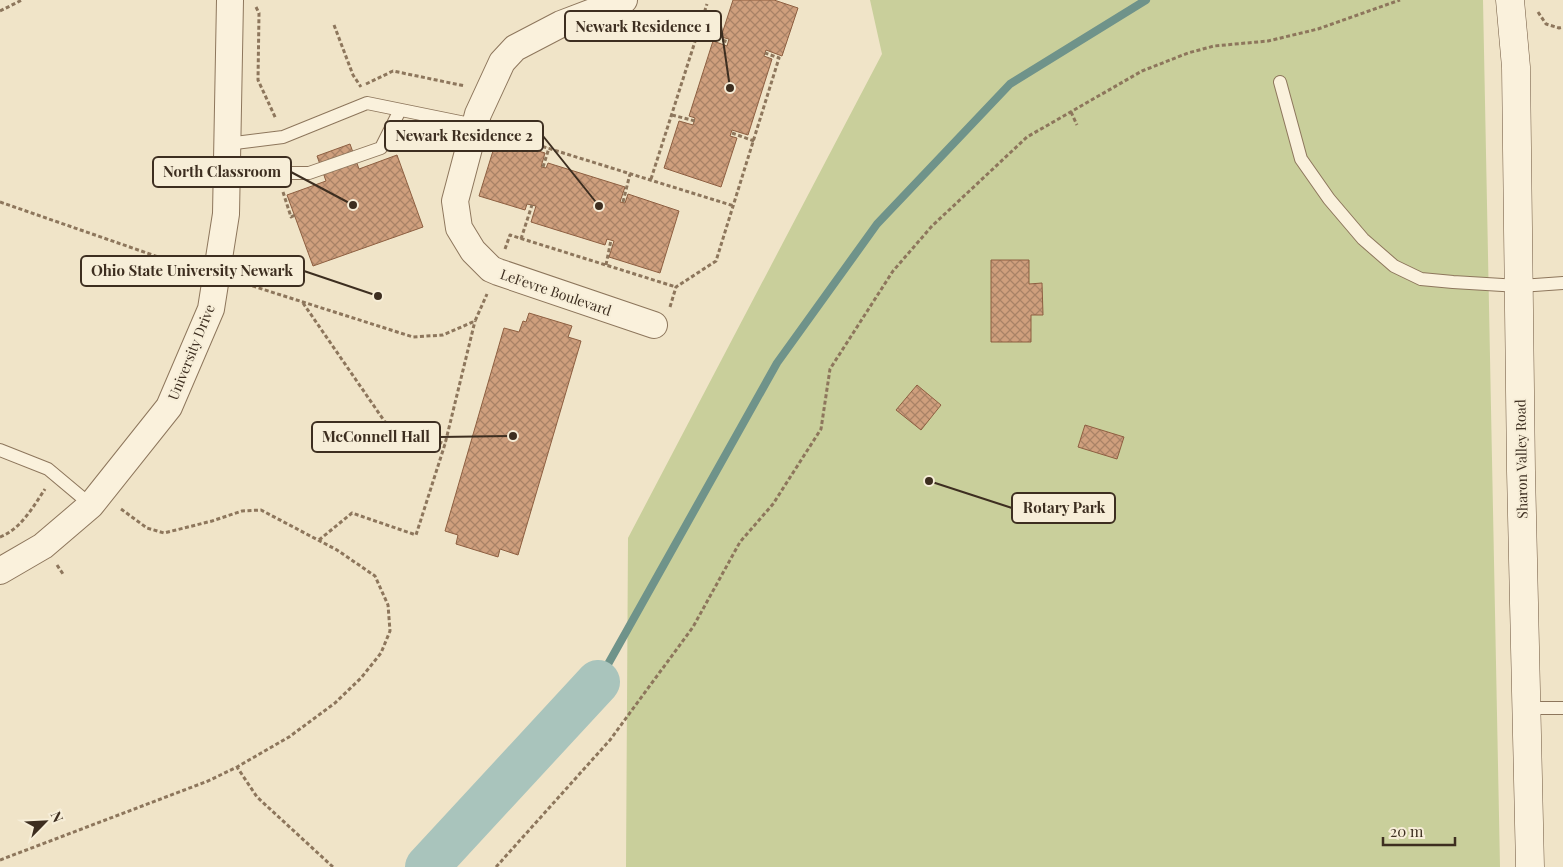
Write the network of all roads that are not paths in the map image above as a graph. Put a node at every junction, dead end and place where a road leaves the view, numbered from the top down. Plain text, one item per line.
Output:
1 (230, 0) edge
2 (624, 0) edge
3 (1510, 0) edge
4 (1529, 3) edge
5 (1514, 51) junction
6 (1280, 82) dead end
7 (400, 110) junction
8 (475, 125) junction
9 (227, 144) junction
10 (226, 178) junction
11 (1563, 283) edge
12 (1518, 286) junction
13 (662, 317) road end
14 (0, 450) edge
15 (90, 506) junction
16 (0, 571) edge
17 (1527, 708) junction
18 (1563, 708) edge
19 (1530, 867) edge

1 - 9 street, University Drive
2 - 8 street, LeFevre Boulevard
3 - 5 street, Sharon Valley Road
4 - 5 street, Sharon Valley Road
5 - 12 street, Sharon Valley Road
6 - 12 lane
7 - 8 lane
7 - 9 lane
7 - 10 lane
8 - 13 street, LeFevre Boulevard
9 - 10 street, University Drive
10 - 15 street, University Drive
11 - 12 lane
12 - 17 street, Sharon Valley Road
14 - 15 lane
15 - 16 street, University Drive
17 - 18 lane
17 - 19 street, Sharon Valley Road

